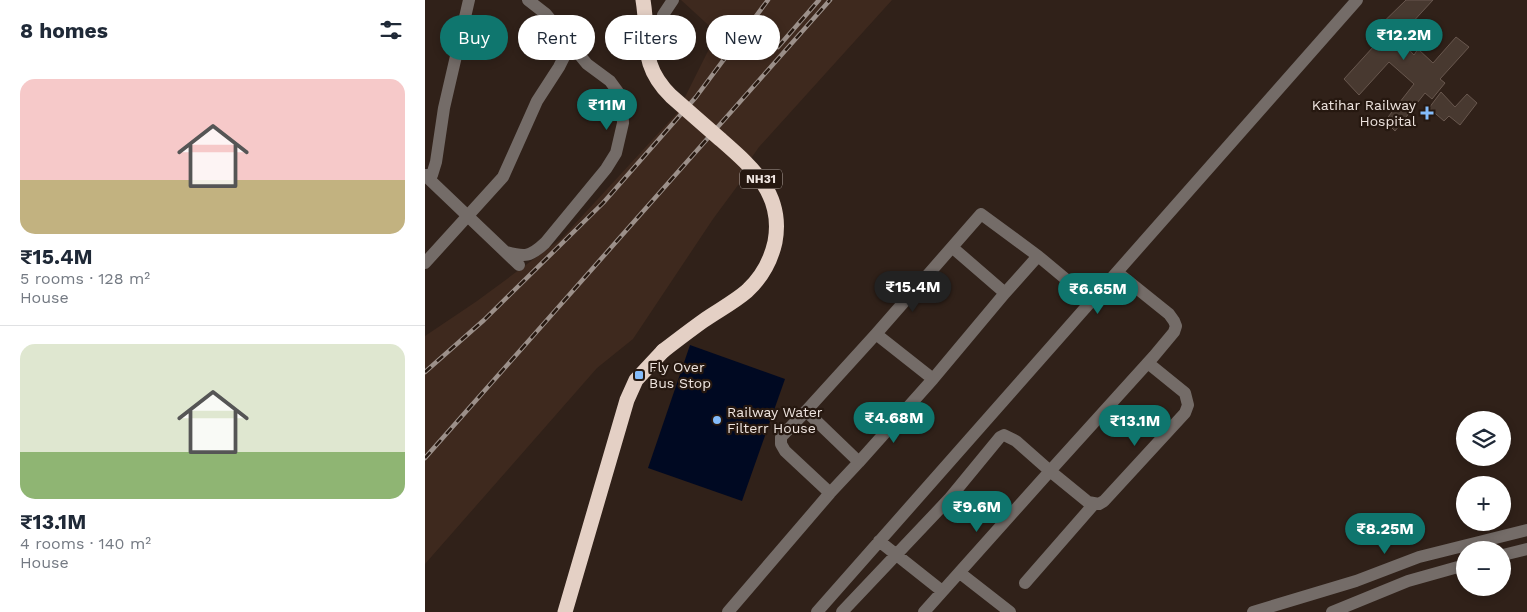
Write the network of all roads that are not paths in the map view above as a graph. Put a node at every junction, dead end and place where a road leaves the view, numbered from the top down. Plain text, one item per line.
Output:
1 (469, 0) edge
2 (528, 0) edge
3 (643, 0) edge
4 (673, 0) edge
5 (1357, 0) edge
6 (547, 15) edge
7 (663, 15) dead end
8 (562, 60) edge
9 (584, 60) edge
10 (428, 178) edge
11 (467, 216) junction
12 (953, 248) junction
13 (506, 252) junction
14 (1038, 256) junction
15 (425, 263) edge
16 (519, 265) dead end
17 (1118, 273) junction
18 (1005, 292) junction
19 (1092, 301) junction
20 (876, 334) junction
21 (1148, 362) junction
22 (933, 379) junction
23 (806, 411) junction
24 (859, 462) junction
25 (1050, 471) junction
26 (830, 493) junction
27 (1094, 504) junction
28 (1527, 530) edge
29 (879, 541) junction
30 (1527, 549) edge
31 (1511, 553) edge
32 (896, 554) junction
33 (1456, 568) edge
34 (960, 573) junction
35 (1025, 583) dead end
36 (942, 591) junction
37 (565, 612) edge
38 (728, 612) edge
39 (817, 612) edge
40 (842, 612) edge
41 (924, 612) edge
42 (1010, 612) edge
43 (1253, 612) edge
44 (1332, 612) edge

1 - 10 street
2 - 6 street
3 - 37 highway, NH31, bridge
4 - 7 street
5 - 17 street
8 - 11 street
9 - 13 street
10 - 11 street
11 - 13 street
11 - 15 street
12 - 14 street
12 - 18 street
12 - 20 street
13 - 16 street
14 - 18 street
14 - 19 street
17 - 19 street
17 - 21 street
18 - 22 street
19 - 29 street
20 - 22 street
20 - 23 street
21 - 25 street
21 - 27 street
22 - 24 street
23 - 24 street
23 - 26 street
24 - 26 street
25 - 27 street
25 - 32 street
25 - 34 street
26 - 38 street
27 - 35 street
28 - 43 street
29 - 32 street
29 - 39 street
30 - 31 street
32 - 36 street
32 - 40 street
33 - 44 street
34 - 36 street
34 - 42 street
36 - 41 street

